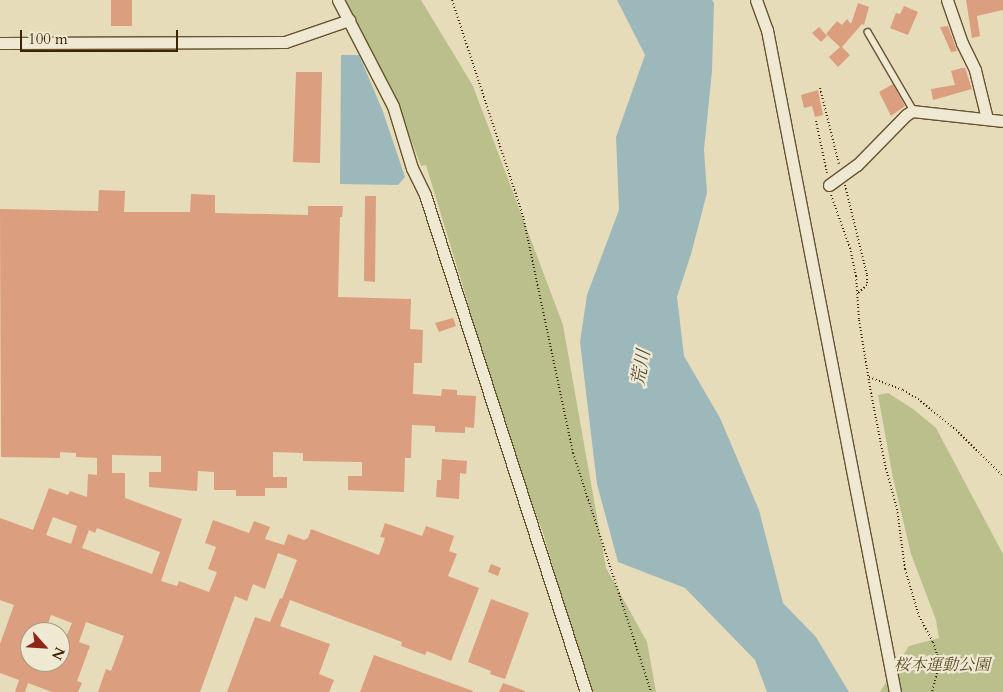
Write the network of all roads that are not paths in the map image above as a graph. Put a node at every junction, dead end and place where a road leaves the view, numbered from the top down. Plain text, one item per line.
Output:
1 (338, 0) edge
2 (756, 0) edge
3 (947, 0) edge
4 (349, 20) junction
5 (868, 32) dead end
6 (0, 43) edge
7 (914, 111) junction
8 (986, 119) junction
9 (1003, 121) edge
10 (829, 185) road end
11 (586, 692) edge
12 (895, 692) edge

1 - 4 street
2 - 12 street
3 - 8 street
4 - 6 street
4 - 11 street
5 - 7 lane
7 - 8 street
7 - 10 street
8 - 9 street

